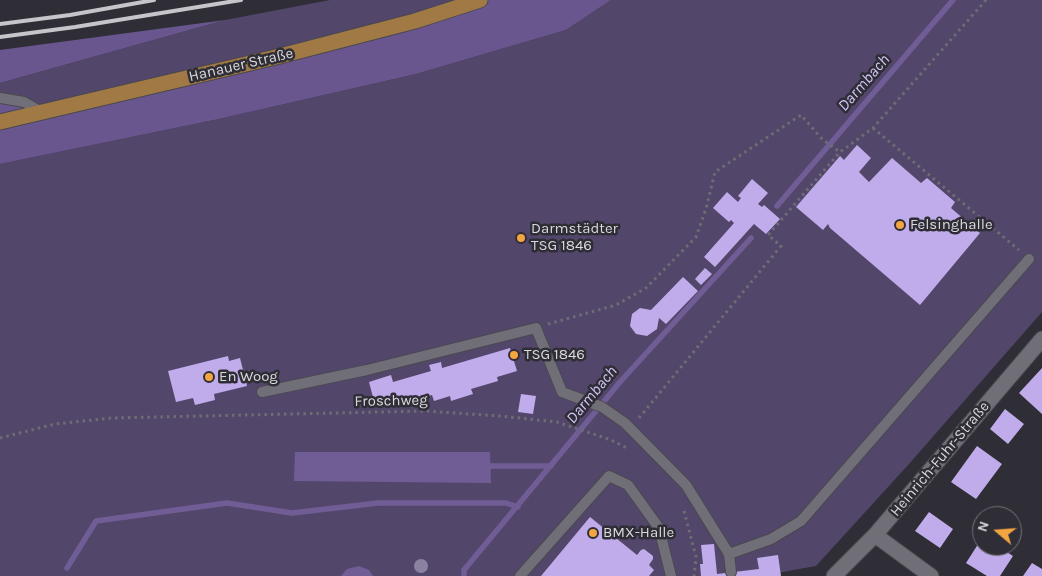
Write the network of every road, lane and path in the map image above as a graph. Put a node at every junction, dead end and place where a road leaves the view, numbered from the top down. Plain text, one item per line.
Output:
1 (480, 0) edge
2 (986, 0) edge
3 (0, 98) edge
4 (42, 112) junction
5 (0, 122) edge
6 (873, 128) junction
7 (840, 152) junction
8 (1029, 259) joint
9 (536, 328) junction
10 (1042, 339) edge
11 (262, 392) dead end
12 (627, 426) junction
13 (0, 438) edge
14 (634, 454) dead end
15 (680, 505) dead end
16 (875, 536) junction
17 (729, 554) junction
18 (731, 572) dead end
19 (520, 576) edge
20 (671, 576) edge
21 (694, 576) edge
22 (834, 576) edge
23 (931, 576) edge

1 - 4 main road, Hanauer Straße
2 - 6 path
3 - 4 lane
4 - 5 main road, Hanauer Straße
6 - 7 path
6 - 8 path
7 - 9 path
7 - 12 path
8 - 17 lane
9 - 11 lane
9 - 12 lane
10 - 16 street, Heinrich-Fuhr-Straße
12 - 17 lane
13 - 14 path, Froschweg
15 - 21 path
16 - 22 street, Heinrich-Fuhr-Straße
16 - 23 street
17 - 18 lane
19 - 20 lane

